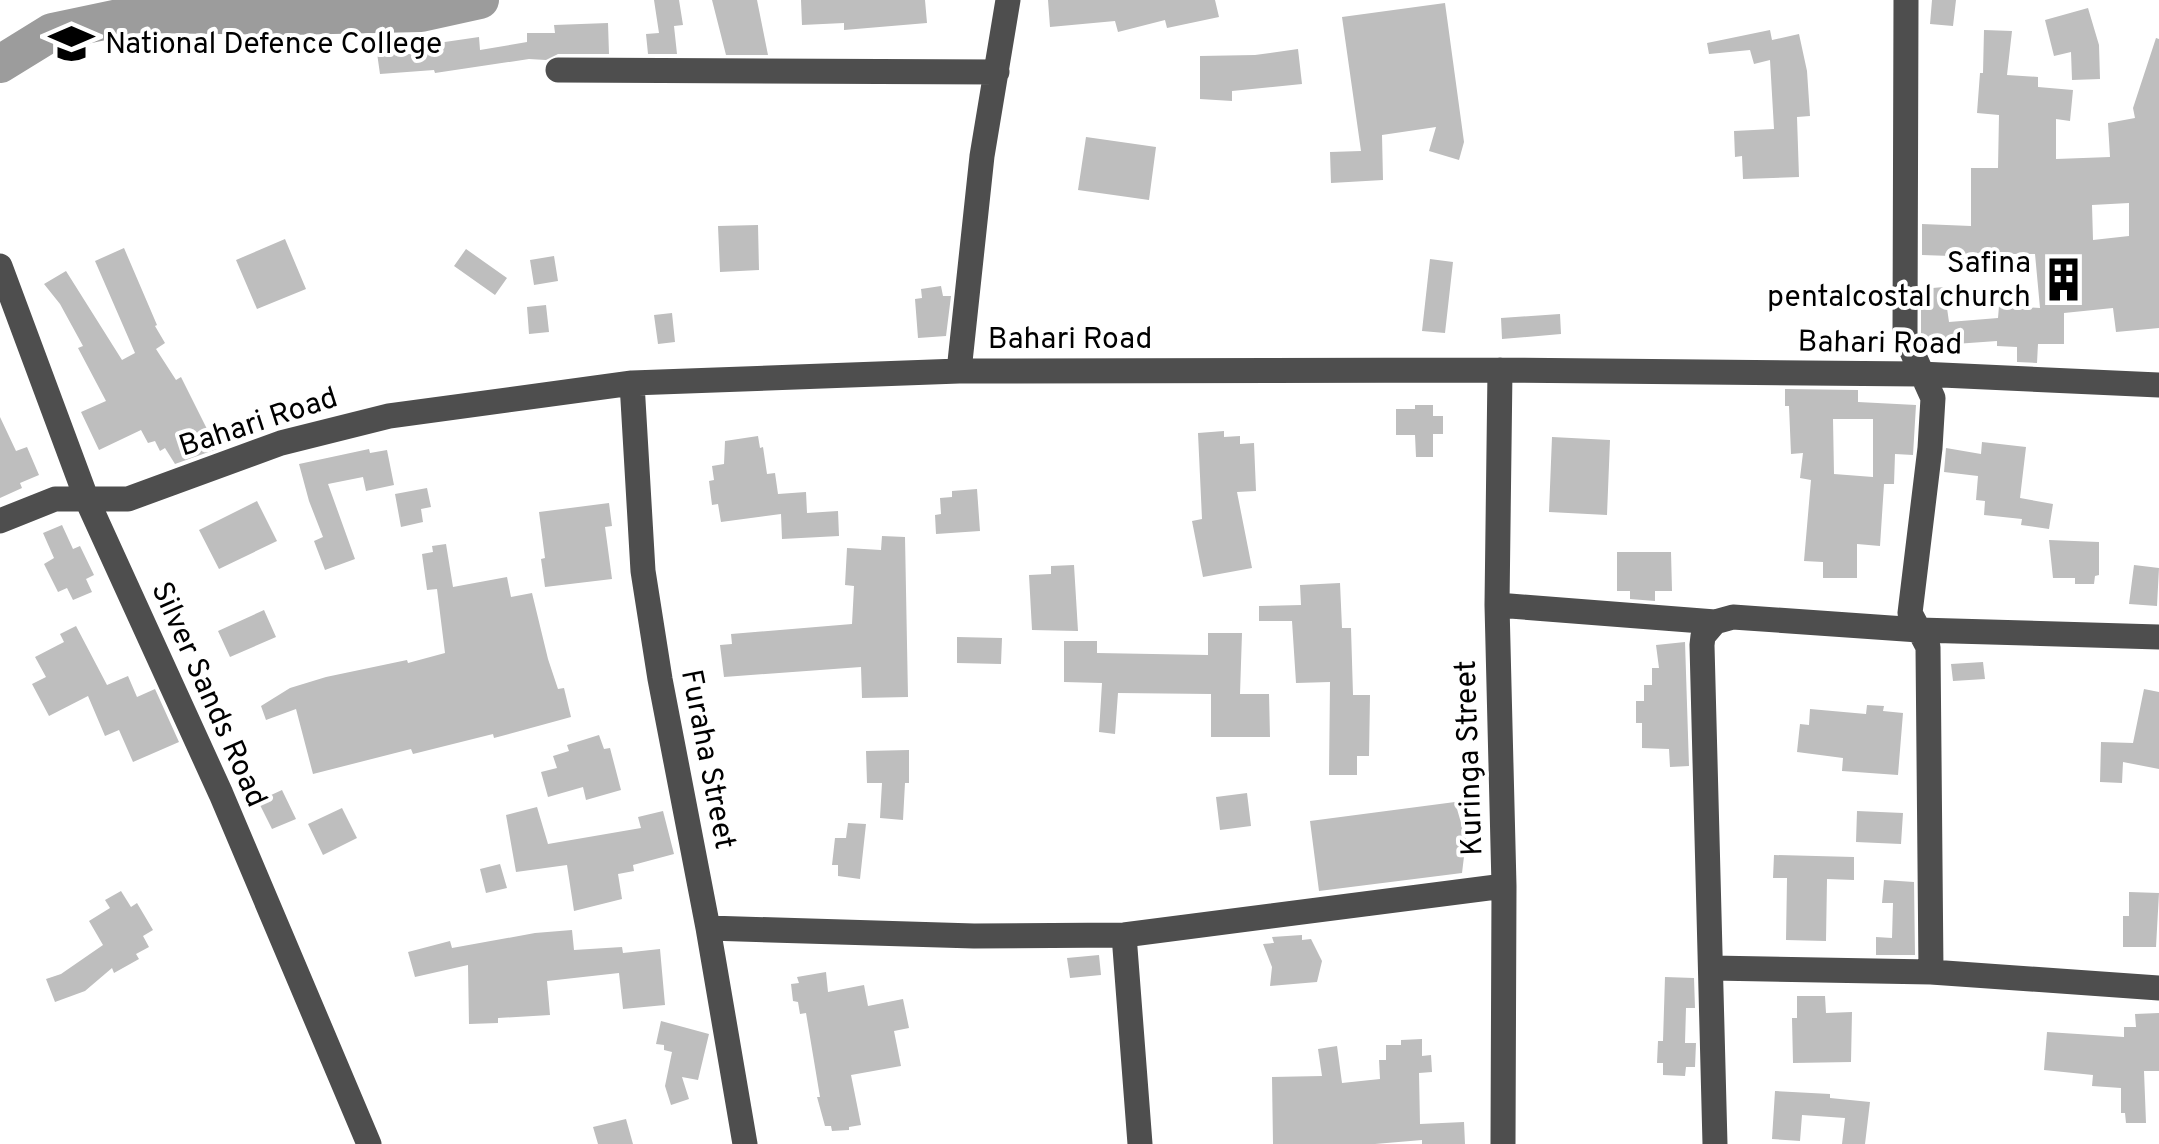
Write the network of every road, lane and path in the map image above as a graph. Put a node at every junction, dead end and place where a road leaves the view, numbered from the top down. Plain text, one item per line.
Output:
1 (1008, 0) edge
2 (1906, 0) edge
3 (558, 70) dead end
4 (998, 72) junction
5 (0, 266) edge
6 (1500, 370) junction
7 (959, 371) junction
8 (1920, 374) junction
9 (632, 383) junction
10 (2159, 384) edge
11 (87, 500) junction
12 (0, 521) edge
13 (1496, 604) junction
14 (1715, 622) junction
15 (1918, 630) junction
16 (2159, 637) edge
17 (1504, 886) junction
18 (708, 928) junction
19 (1124, 936) junction
20 (1712, 968) junction
21 (1931, 972) junction
22 (2159, 988) edge
23 (369, 1144) edge
24 (744, 1144) edge
25 (1140, 1144) edge
26 (1504, 1144) edge
27 (1715, 1144) edge

1 - 4 street
2 - 8 street
3 - 4 street
4 - 7 street
5 - 11 street, Silver Sands Road
6 - 7 street, Bahari Road
6 - 8 street, Bahari Road
6 - 13 street, Kuringa Street
7 - 9 street, Bahari Road
8 - 10 street, Bahari Road
8 - 15 street
9 - 11 street, Bahari Road
9 - 18 street, Furaha Street
11 - 12 street, Bahari Road
11 - 23 street, Silver Sands Road
13 - 14 street
13 - 17 street, Kuringa Street
14 - 15 street
14 - 20 street
15 - 16 street
15 - 21 street
17 - 19 street
17 - 26 street, Kuringa Street
18 - 19 street
18 - 24 street, Furaha Street
19 - 25 street
20 - 21 street
20 - 27 street
21 - 22 street

